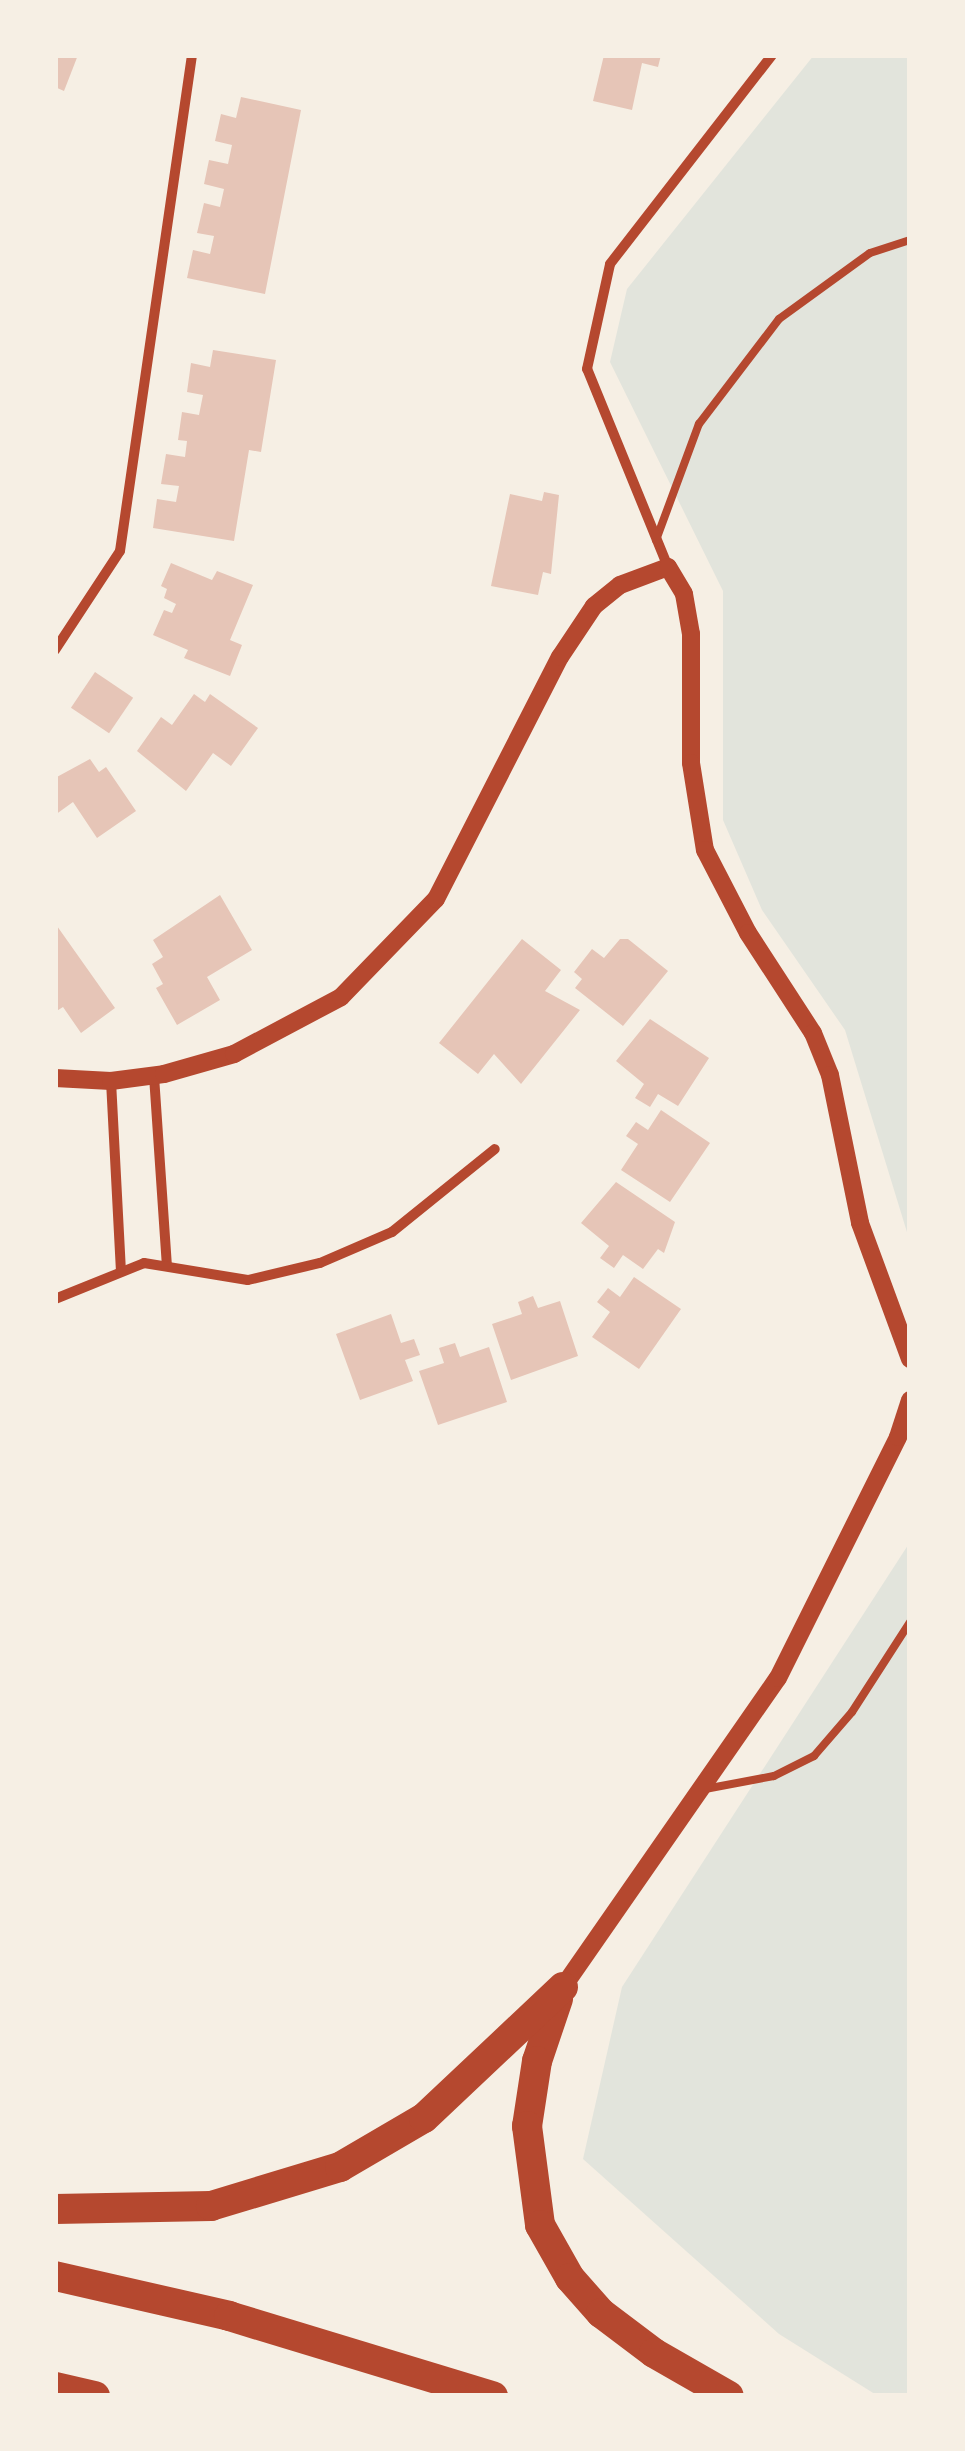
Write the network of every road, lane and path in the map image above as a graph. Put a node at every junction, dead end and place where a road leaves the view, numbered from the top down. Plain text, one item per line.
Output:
1 (192, 55) edge
2 (772, 55) edge
3 (910, 240) edge
4 (656, 540) junction
5 (668, 566) junction
6 (55, 650) edge
7 (154, 1076) junction
8 (55, 1078) edge
9 (112, 1081) junction
10 (495, 1149) dead end
11 (166, 1265) junction
12 (121, 1271) junction
13 (55, 1299) edge
14 (910, 1359) edge
15 (910, 1400) edge
16 (910, 1622) edge
17 (702, 1790) junction
18 (563, 1987) junction
19 (55, 2209) edge
20 (55, 2276) edge
21 (55, 2388) edge
22 (95, 2396) edge
23 (494, 2396) edge
24 (729, 2396) edge

1 - 6 street
2 - 4 street
3 - 4 lane
4 - 5 street
5 - 7 street
5 - 14 street
7 - 9 street
7 - 11 street
8 - 9 street
9 - 12 street
10 - 11 street
11 - 12 street
12 - 13 street
15 - 17 street
16 - 17 lane
17 - 18 street
18 - 19 highway
18 - 24 highway
20 - 23 highway
21 - 22 highway

